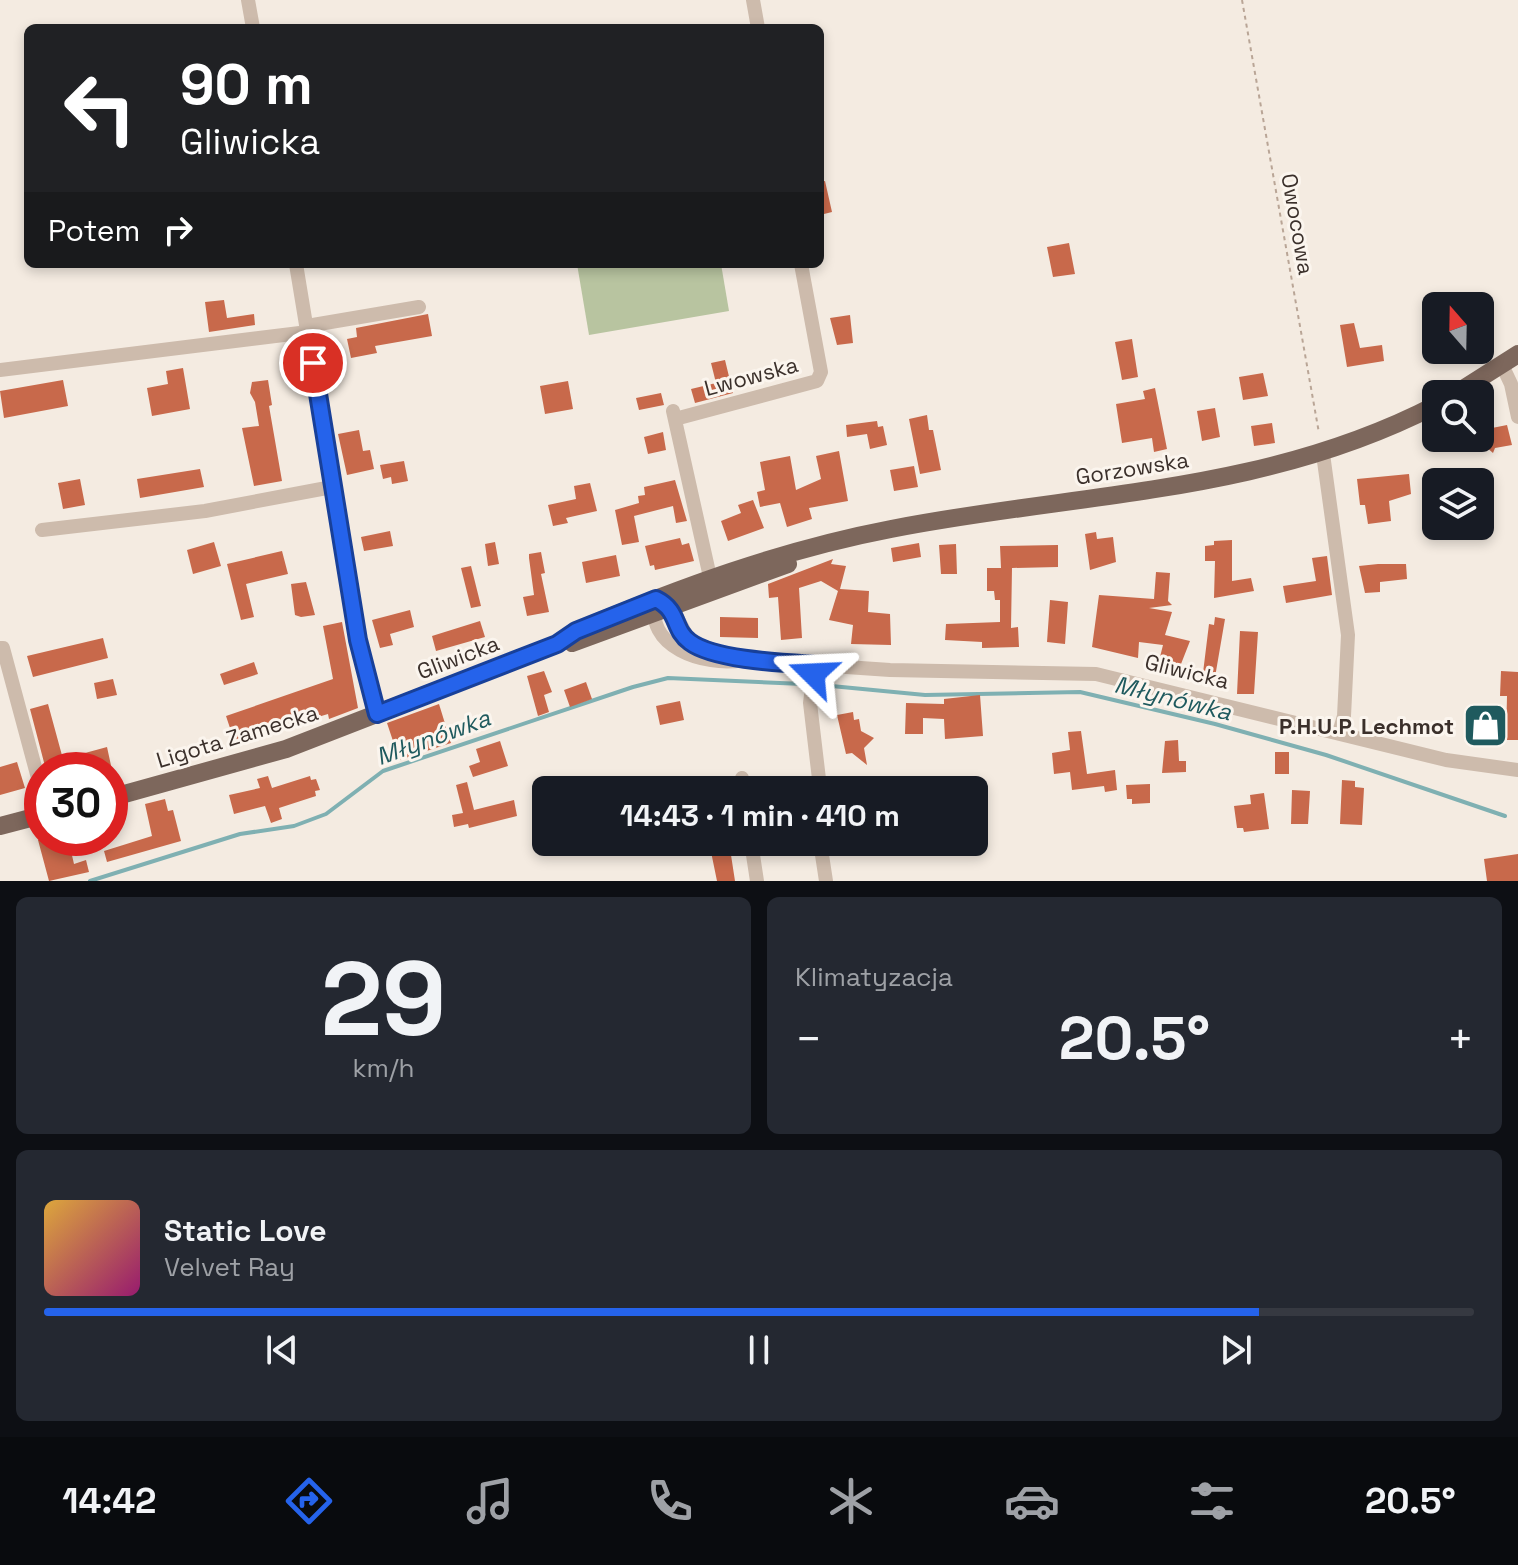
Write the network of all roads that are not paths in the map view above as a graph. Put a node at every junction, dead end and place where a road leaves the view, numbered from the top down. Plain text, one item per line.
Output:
1 (248, 0) edge
2 (753, 0) edge
3 (252, 24) edge
4 (757, 24) edge
5 (297, 268) edge
6 (802, 268) edge
7 (419, 307) dead end
8 (308, 329) junction
9 (1518, 354) edge
10 (1502, 365) junction
11 (0, 370) edge
12 (1478, 380) edge
13 (1422, 412) edge
14 (1518, 417) edge
15 (1323, 454) junction
16 (332, 487) junction
17 (42, 530) dead end
18 (711, 584) junction
19 (660, 606) junction
20 (0, 648) edge
21 (815, 665) junction
22 (377, 714) junction
23 (1339, 733) junction
24 (31, 752) edge
25 (1518, 770) edge
26 (816, 776) edge
27 (128, 793) edge
28 (24, 820) edge
29 (0, 826) edge
30 (753, 856) edge
31 (822, 856) edge
32 (757, 881) edge
33 (826, 881) edge

1 - 3 street
2 - 4 street
5 - 8 street
6 - 18 street, Lwowska
7 - 8 street
8 - 11 street
8 - 16 street
9 - 10 main road
10 - 12 main road
10 - 14 street
13 - 15 main road, Gorzowska
15 - 18 main road, Gorzowska
15 - 23 street
16 - 17 street
16 - 22 street
18 - 19 main road, Gorzowska
19 - 21 street, Gliwicka
19 - 22 main road, Gliwicka
20 - 24 street
21 - 23 street, Gliwicka
21 - 26 street
22 - 27 main road, Ligota Zamecka
23 - 25 street, Gliwicka
28 - 29 main road
30 - 32 street
31 - 33 street

